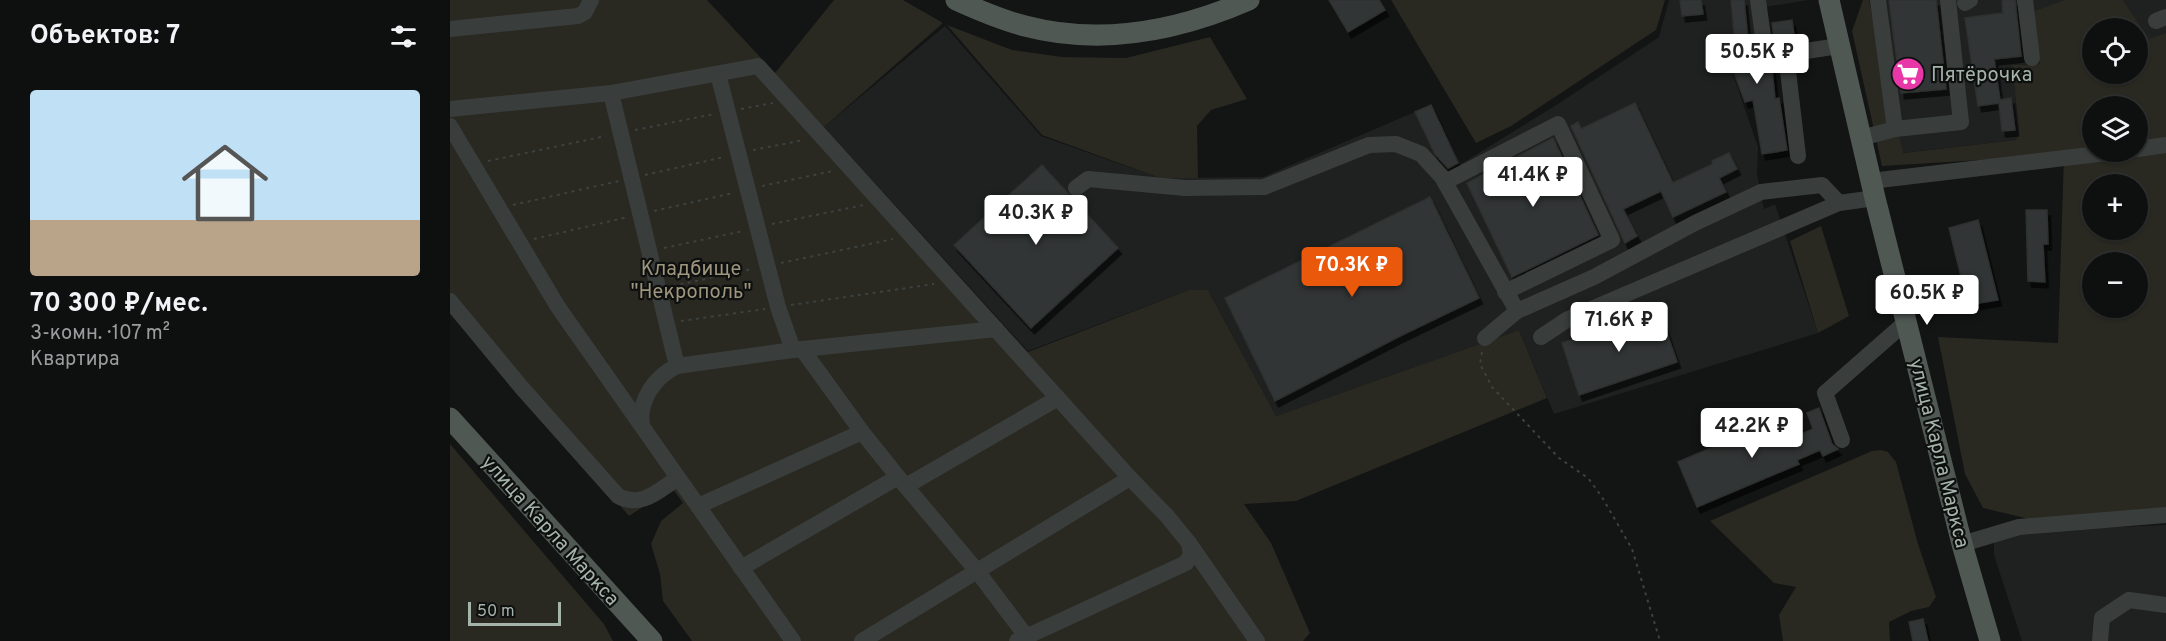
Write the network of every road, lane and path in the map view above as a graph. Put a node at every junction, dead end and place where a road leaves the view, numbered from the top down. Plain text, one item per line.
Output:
1 (591, 0) edge
2 (956, 0) edge
3 (1249, 0) edge
4 (1758, 0) edge
5 (1878, 0) edge
6 (1948, 0) edge
7 (2025, 0) edge
8 (1831, 10) edge
9 (450, 29) edge
10 (1839, 46) junction
11 (1786, 54) junction
12 (2032, 58) dead end
13 (718, 74) junction
14 (611, 93) junction
15 (450, 109) edge
16 (450, 126) edge
17 (1895, 129) junction
18 (821, 136) junction
19 (1861, 138) junction
20 (2166, 146) edge
21 (2148, 148) edge
22 (739, 153) junction
23 (1798, 156) dead end
24 (2082, 157) edge
25 (849, 167) junction
26 (632, 178) junction
27 (1445, 182) junction
28 (1076, 188) dead end
29 (749, 189) junction
30 (1873, 189) junction
31 (1839, 203) junction
32 (499, 208) junction
33 (640, 214) junction
34 (911, 235) junction
35 (520, 243) junction
36 (768, 266) junction
37 (953, 281) junction
38 (658, 290) junction
39 (1505, 292) junction
40 (450, 301) edge
41 (778, 307) junction
42 (1517, 311) junction
43 (1906, 321) junction
44 (667, 324) junction
45 (996, 329) junction
46 (1541, 337) dead end
47 (1485, 338) joint
48 (797, 350) junction
49 (677, 366) junction
50 (1058, 398) junction
51 (644, 400) junction
52 (626, 404) junction
53 (450, 418) edge
54 (643, 427) junction
55 (862, 432) junction
56 (1842, 440) dead end
57 (678, 477) junction
58 (1130, 478) junction
59 (902, 482) junction
60 (698, 506) junction
61 (2166, 515) edge
62 (1962, 544) junction
63 (1194, 563) junction
64 (741, 568) junction
65 (977, 571) junction
66 (2166, 605) edge
67 (1021, 639) edge
68 (1250, 639) edge
69 (652, 641) edge
70 (793, 641) edge
71 (862, 641) edge
72 (1660, 641) edge
73 (1990, 641) edge
74 (2100, 641) edge

1 - 9 lane
2 - 3 main road
4 - 11 lane
5 - 17 lane
6 - 17 lane
7 - 12 lane
8 - 10 main road, улица Карла Маркса
10 - 11 lane
10 - 19 main road, улица Карла Маркса
11 - 23 lane
13 - 14 lane
13 - 18 lane
13 - 22 lane
14 - 15 lane
14 - 26 lane
16 - 32 lane
17 - 19 lane
18 - 22 path
18 - 25 lane
19 - 30 main road, улица Карла Маркса
20 - 21 lane
22 - 26 path
22 - 29 lane
24 - 30 lane
25 - 29 path
25 - 34 lane
26 - 32 path
26 - 33 lane
27 - 28 lane
27 - 39 lane
27 - 39 lane
29 - 33 path
29 - 36 lane
30 - 31 lane
30 - 43 main road, улица Карла Маркса
31 - 42 lane
31 - 46 lane
32 - 35 lane
33 - 35 path
33 - 38 lane
34 - 36 path
34 - 37 lane
35 - 52 lane
36 - 38 path
36 - 41 lane
37 - 41 path
37 - 45 lane
38 - 44 lane
39 - 42 lane
40 - 57 lane
41 - 44 path
41 - 48 lane
42 - 47 lane
43 - 56 lane
43 - 62 main road, улица Карла Маркса
44 - 49 lane
45 - 48 lane
45 - 50 lane
47 - 72 path
48 - 49 lane
48 - 55 lane
49 - 51 lane
50 - 58 lane
50 - 59 lane
51 - 52 lane
51 - 54 lane
52 - 54 lane
53 - 69 main road, улица Карла Маркса
54 - 57 lane
55 - 59 lane
55 - 60 lane
57 - 60 lane
58 - 63 lane
58 - 65 lane
59 - 64 lane
59 - 65 lane
60 - 64 lane
61 - 62 lane
62 - 73 main road, улица Карла Маркса
63 - 67 lane
63 - 68 lane
64 - 70 lane
65 - 67 lane
65 - 71 lane
66 - 74 lane

